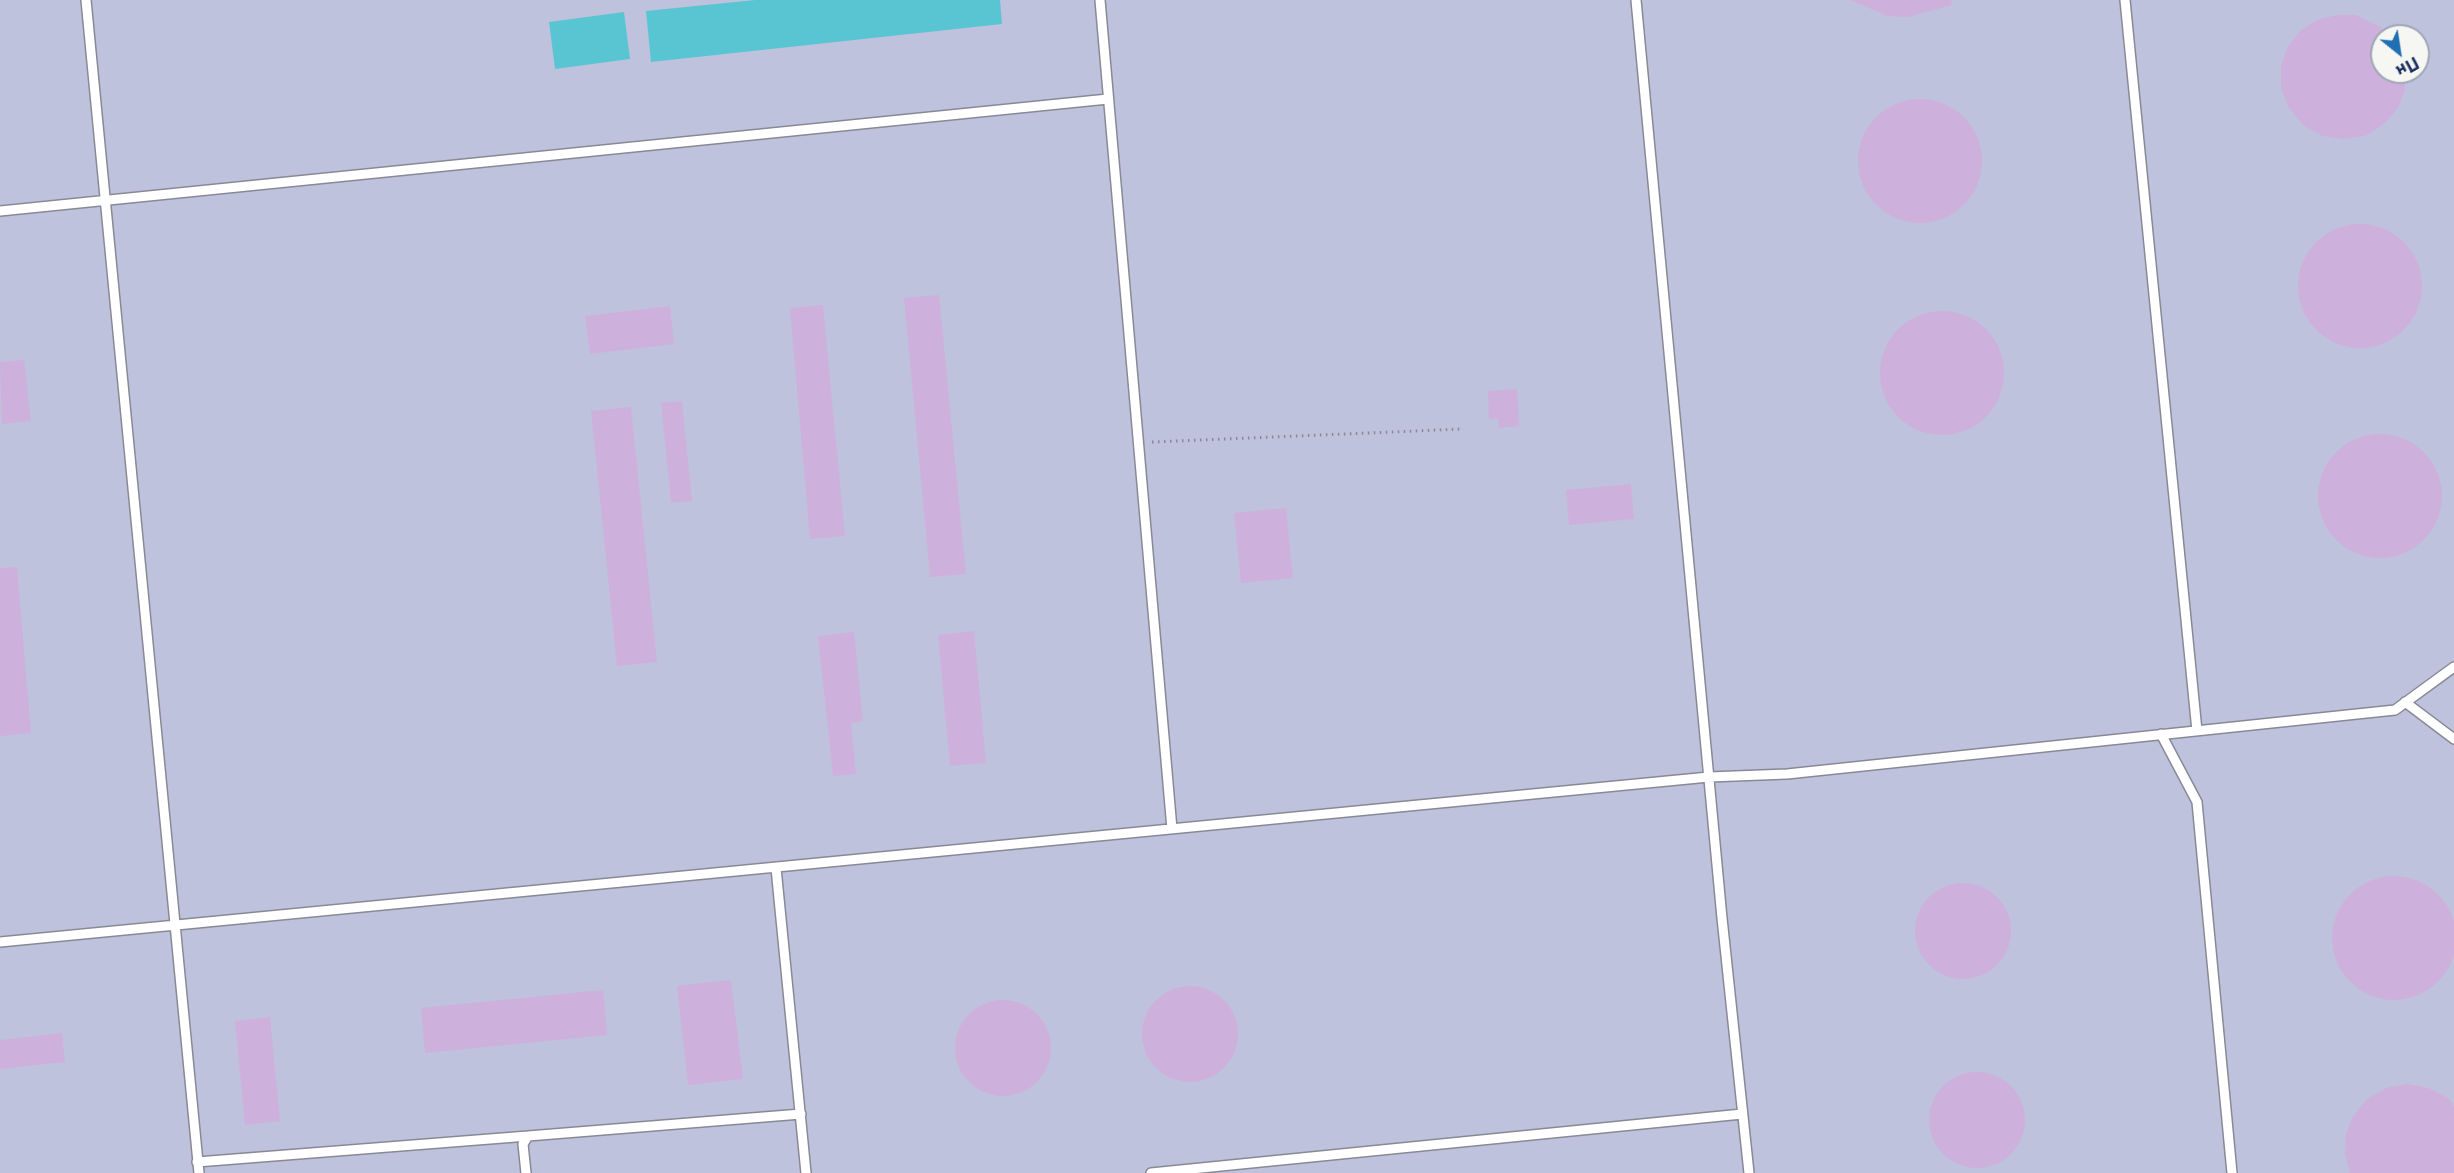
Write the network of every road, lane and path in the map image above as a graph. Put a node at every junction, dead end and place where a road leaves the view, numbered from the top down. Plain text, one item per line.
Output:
1 (86, 0) edge
2 (1100, 0) edge
3 (1636, 0) edge
4 (2125, 0) edge
5 (1108, 99) junction
6 (105, 202) junction
7 (0, 211) edge
8 (1462, 429) dead end
9 (1138, 443) junction
10 (2454, 667) edge
11 (2405, 702) junction
12 (2197, 730) junction
13 (2161, 734) junction
14 (2454, 738) edge
15 (1709, 777) junction
16 (1172, 829) junction
17 (776, 868) junction
18 (173, 926) junction
19 (0, 942) edge
20 (801, 1114) junction
21 (1742, 1114) junction
22 (528, 1136) junction
23 (197, 1162) junction
24 (199, 1173) edge
25 (526, 1173) edge
26 (807, 1173) edge
27 (1151, 1173) edge
28 (1749, 1173) edge
29 (2232, 1173) edge

1 - 6 lane
2 - 5 lane
3 - 15 lane
4 - 12 lane
5 - 6 lane
5 - 9 lane
6 - 7 lane
6 - 18 lane
8 - 9 path
9 - 16 lane
10 - 11 lane
11 - 12 lane
11 - 14 lane
12 - 13 lane
13 - 15 lane
13 - 29 lane
15 - 16 lane
15 - 21 lane
16 - 17 lane
17 - 18 lane
17 - 20 lane
18 - 19 lane
18 - 23 lane
20 - 22 lane
20 - 26 lane
21 - 27 lane
21 - 28 lane
22 - 23 lane
22 - 25 lane
23 - 24 lane

